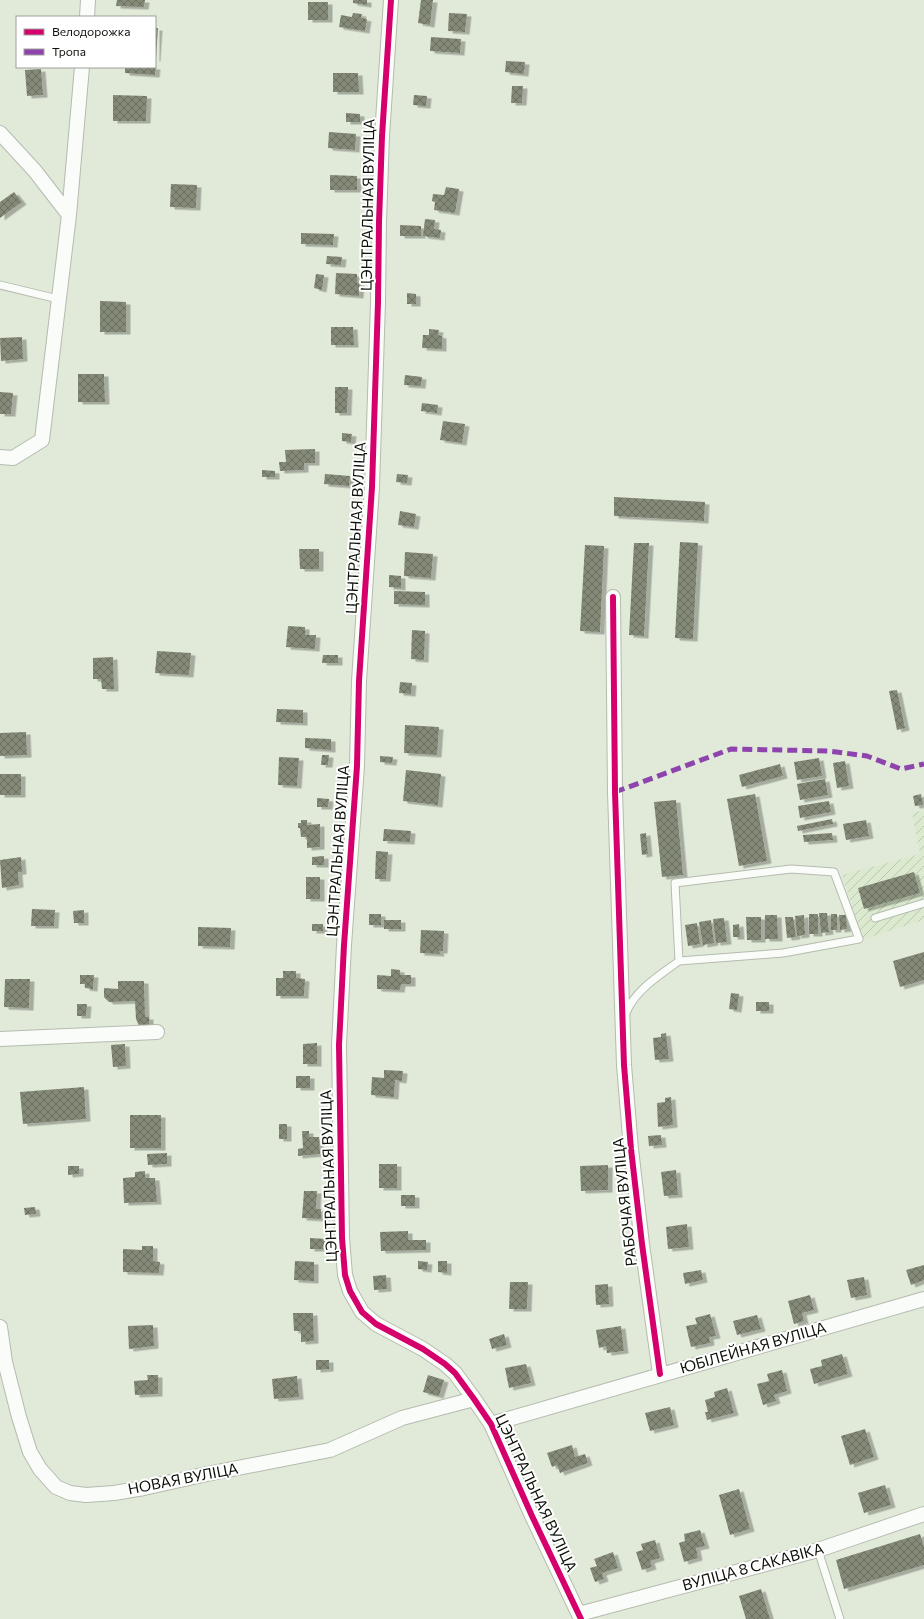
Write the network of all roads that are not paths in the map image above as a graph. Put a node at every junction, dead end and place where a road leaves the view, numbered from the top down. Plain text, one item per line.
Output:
1 (88, 0) edge
2 (391, 0) edge
3 (86, 16) edge
4 (82, 68) edge
5 (0, 133) edge
6 (68, 215) junction
7 (0, 285) edge
8 (58, 299) junction
9 (0, 457) edge
10 (613, 597) dead end
11 (924, 903) edge
12 (875, 918) dead end
13 (679, 961) junction
14 (622, 1026) junction
15 (157, 1032) dead end
16 (0, 1039) edge
17 (924, 1299) edge
18 (0, 1327) edge
19 (660, 1374) junction
20 (474, 1399) junction
21 (491, 1424) junction
22 (924, 1514) edge
23 (818, 1550) junction
24 (580, 1616) edge
25 (840, 1619) edge

1 - 3 street
2 - 20 street, ЦЭНТРАЛЬНАЯ ВУЛІЦА
4 - 6 street
5 - 6 street
6 - 8 street
7 - 8 lane
8 - 9 street
10 - 14 street, РАБОЧАЯ ВУЛІЦА
11 - 12 lane
13 - 13 lane
13 - 14 lane
14 - 19 street, РАБОЧАЯ ВУЛІЦА
15 - 16 street
17 - 19 street, ЮБІЛЕЙНАЯ ВУЛІЦА
18 - 20 street, НОВАЯ ВУЛІЦА
19 - 21 street, ЮБІЛЕЙНАЯ ВУЛІЦА
20 - 21 street, ЦЭНТРАЛЬНАЯ ВУЛІЦА
21 - 24 street, ЦЭНТРАЛЬНАЯ ВУЛІЦА
22 - 23 street, ВУЛІЦА 8 САКАВІКА
23 - 24 street, ВУЛІЦА 8 САКАВІКА
23 - 25 lane

